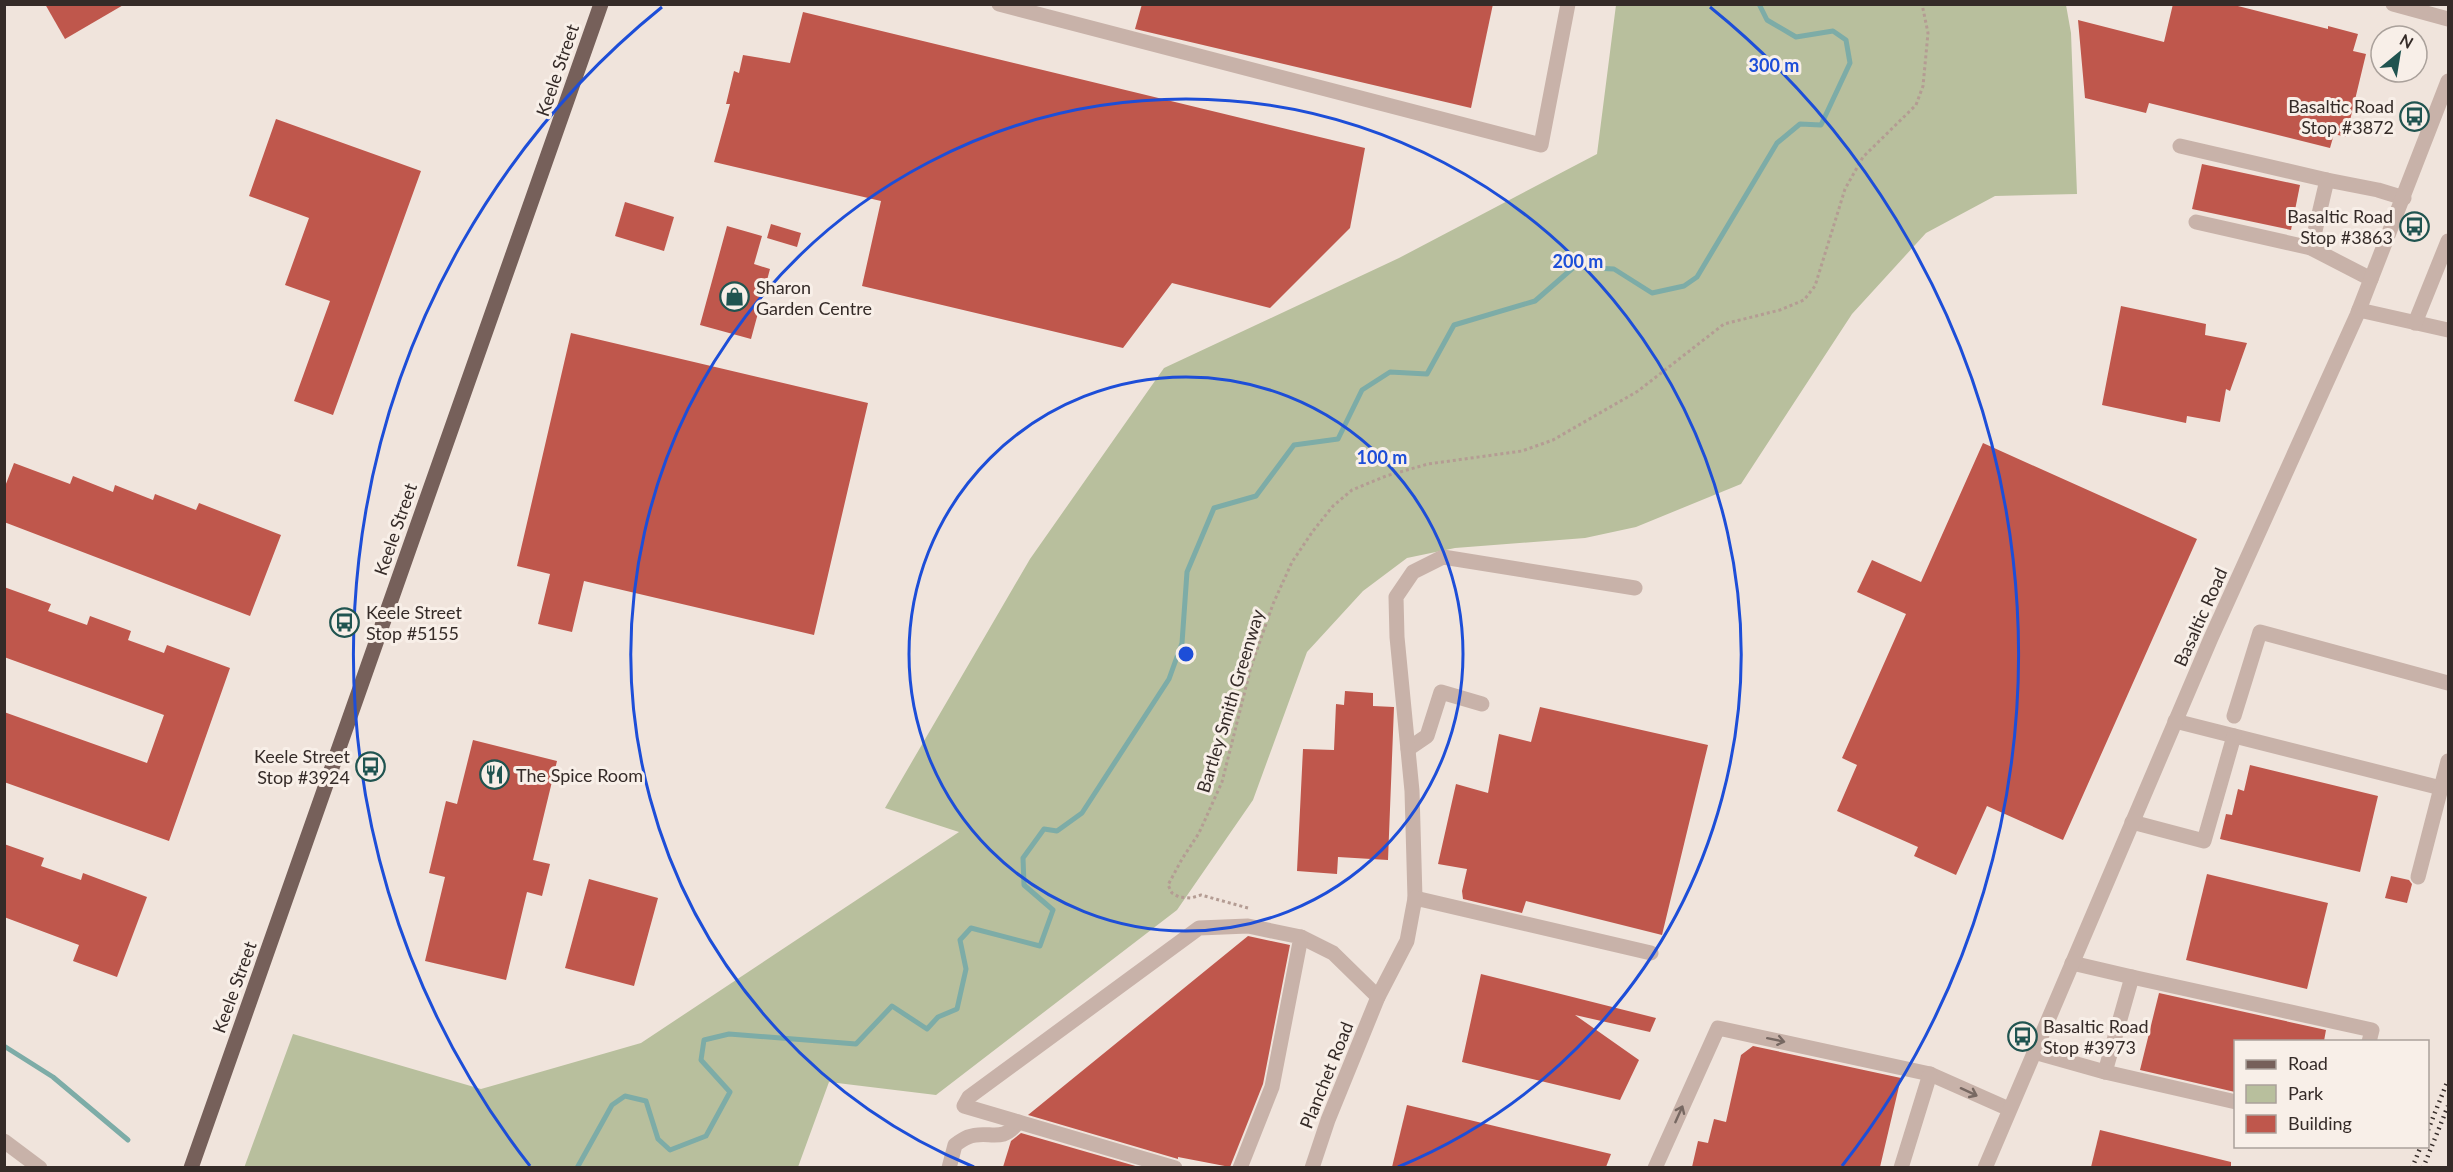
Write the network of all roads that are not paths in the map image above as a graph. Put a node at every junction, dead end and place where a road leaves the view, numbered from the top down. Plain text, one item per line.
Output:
1 (600, 4) edge
2 (999, 4) edge
3 (1568, 4) edge
4 (2393, 4) edge
5 (2448, 19) edge
6 (2448, 81) edge
7 (2180, 146) dead end
8 (2327, 180) junction
9 (2404, 198) junction
10 (2196, 222) dead end
11 (2448, 241) edge
12 (2311, 248) junction
13 (2371, 279) junction
14 (2359, 310) junction
15 (2415, 322) junction
16 (2448, 330) edge
17 (1635, 588) dead end
18 (2448, 683) edge
19 (1482, 704) dead end
20 (2234, 716) dead end
21 (2175, 721) junction
22 (2234, 736) junction
23 (1408, 749) junction
24 (2448, 761) edge
25 (2441, 788) junction
26 (2132, 822) junction
27 (2418, 877) dead end
28 (1415, 898) junction
29 (1301, 937) junction
30 (1651, 953) dead end
31 (2072, 963) junction
32 (2132, 977) junction
33 (1378, 997) junction
34 (2369, 1040) edge
35 (2034, 1052) junction
36 (2105, 1072) junction
37 (1930, 1074) junction
38 (2234, 1102) edge
39 (2009, 1109) junction
40 (1018, 1122) junction
41 (4, 1141) edge
42 (40, 1167) edge
43 (191, 1167) edge
44 (949, 1167) edge
45 (1175, 1167) edge
46 (1240, 1167) edge
47 (1312, 1167) edge
48 (1655, 1167) edge
49 (1901, 1167) edge
50 (1985, 1167) edge

1 - 43 main road, Keele Street
2 - 3 street
4 - 5 street
6 - 9 street, Basaltic Road
7 - 8 street
8 - 9 street
8 - 12 street
9 - 13 street, Basaltic Road
10 - 12 street
11 - 15 street
12 - 13 street
13 - 14 street, Basaltic Road
14 - 15 street
14 - 21 street, Basaltic Road
15 - 16 street
17 - 23 street, Planchet Road
18 - 20 street
19 - 23 street
21 - 22 street
21 - 26 street, Basaltic Road
22 - 25 street
22 - 26 street
23 - 28 street, Planchet Road
24 - 25 street
25 - 27 street
26 - 31 street, Basaltic Road
28 - 30 street
28 - 33 street, Planchet Road
29 - 33 street
29 - 40 street
29 - 46 street
31 - 32 street
31 - 35 street, Basaltic Road
32 - 34 street
32 - 36 street
33 - 47 street, Planchet Road
35 - 36 street
35 - 39 street, Basaltic Road
36 - 38 street
37 -> 39 street
48 -> 37 street
37 - 49 street
39 - 50 street, Basaltic Road
40 - 44 street
40 - 45 street
41 - 42 street

